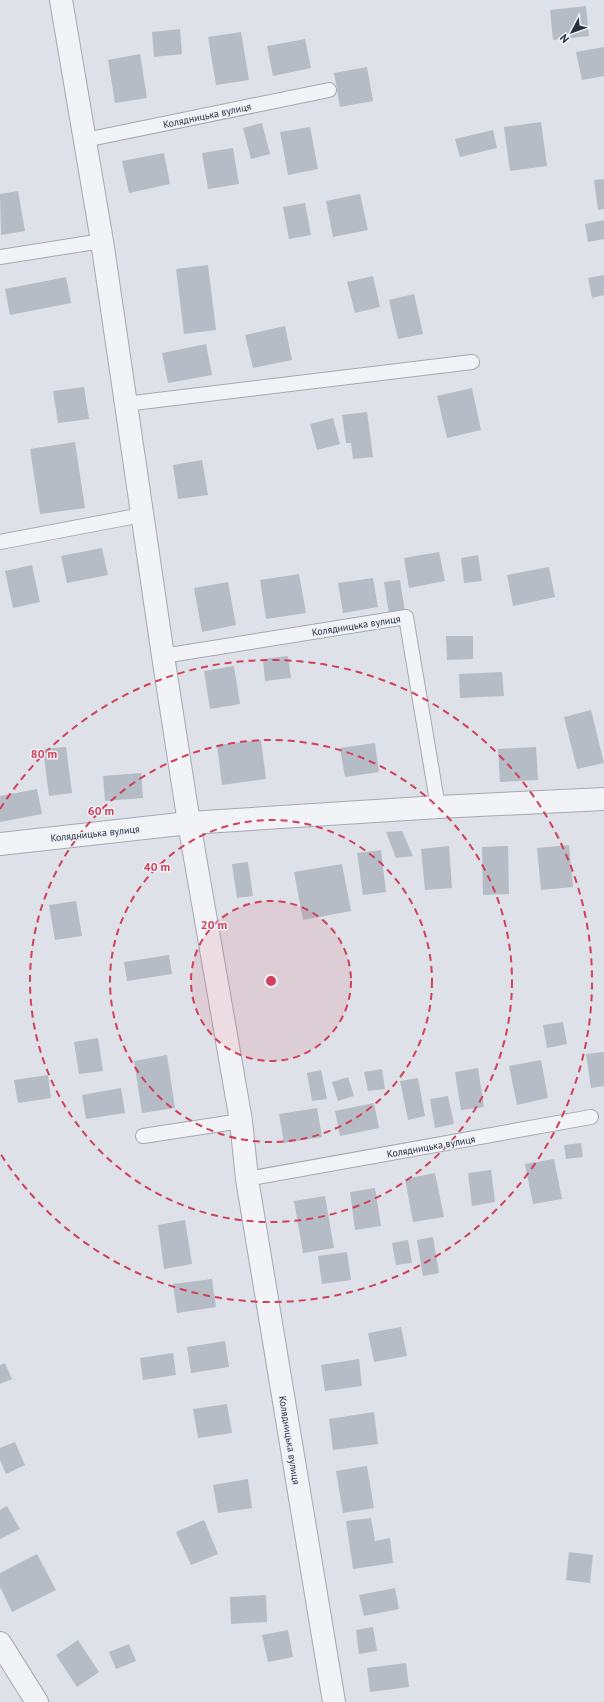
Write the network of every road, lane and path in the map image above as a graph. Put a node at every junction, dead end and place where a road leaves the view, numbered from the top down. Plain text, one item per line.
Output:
1 (61, 0) edge
2 (329, 90) dead end
3 (85, 140) junction
4 (102, 241) junction
5 (0, 257) edge
6 (472, 362) dead end
7 (125, 404) junction
8 (142, 515) junction
9 (0, 542) edge
10 (162, 656) junction
11 (604, 800) edge
12 (438, 807) junction
13 (189, 823) junction
14 (0, 844) edge
15 (591, 1117) dead end
16 (240, 1121) junction
17 (143, 1136) dead end
18 (247, 1179) junction
19 (0, 1643) edge
20 (37, 1702) edge
21 (334, 1702) edge

1 - 3 street, Колядницька вулиця
2 - 3 lane, Колядницька вулиця
3 - 4 street, Колядницька вулиця
4 - 5 lane
4 - 7 street, Колядницька вулиця
6 - 7 lane
7 - 8 street, Колядницька вулиця
8 - 9 lane
8 - 10 street, Колядницька вулиця
10 - 12 lane, Колядницька вулиця
10 - 13 street, Колядницька вулиця
11 - 12 street, Колядницька вулиця
12 - 13 street, Колядницька вулиця
13 - 14 street, Колядницька вулиця
13 - 16 street, Колядницька вулиця
15 - 18 lane, Колядницька вулиця
16 - 17 lane
16 - 18 street, Колядницька вулиця
18 - 21 street, Колядницька вулиця
19 - 20 street

